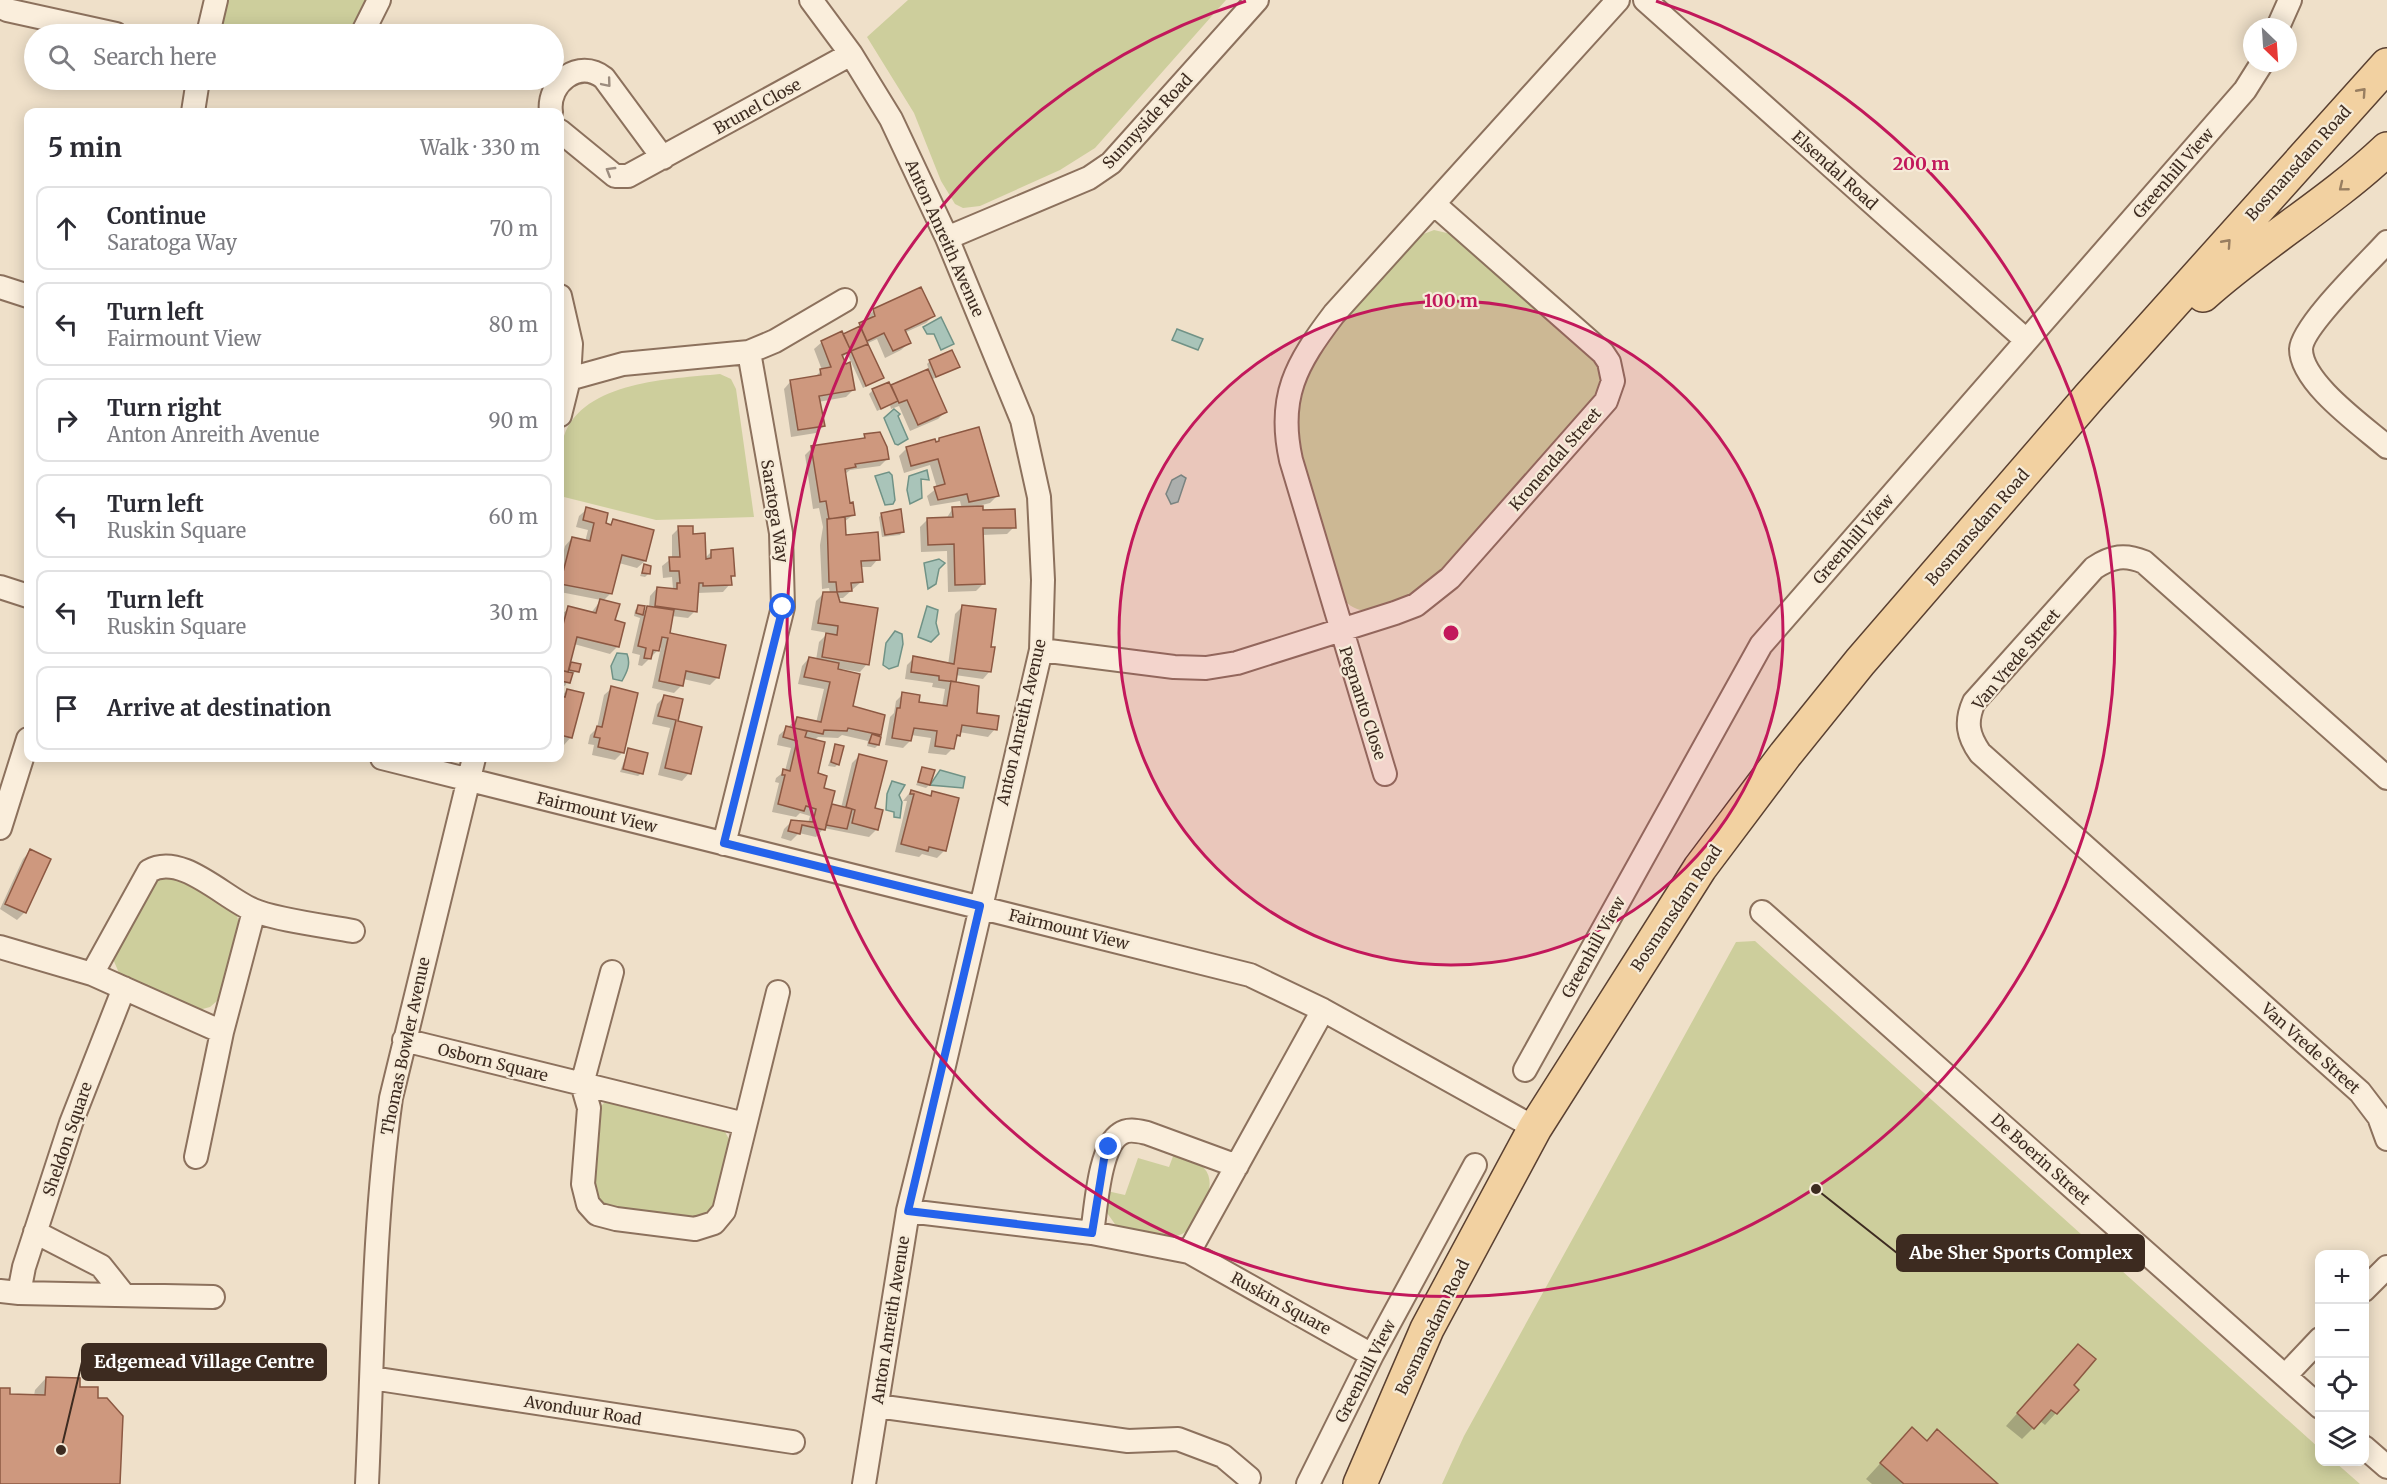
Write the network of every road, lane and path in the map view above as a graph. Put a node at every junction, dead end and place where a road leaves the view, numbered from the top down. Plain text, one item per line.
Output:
1 (216, 0) edge
2 (379, 0) edge
3 (811, 0) edge
4 (1257, 0) edge
5 (1618, 0) edge
6 (1645, 0) edge
7 (2290, 0) edge
8 (0, 6) edge
9 (2282, 18) edge
10 (71, 24) edge
11 (210, 24) edge
12 (367, 24) edge
13 (851, 54) junction
14 (2387, 65) edge
15 (2257, 72) edge
16 (564, 79) edge
17 (196, 90) edge
18 (556, 90) edge
19 (194, 108) edge
20 (550, 108) edge
21 (564, 134) edge
22 (2387, 148) edge
23 (663, 158) junction
24 (1434, 204) junction
25 (947, 238) junction
26 (2387, 242) edge
27 (0, 287) edge
28 (24, 295) edge
29 (845, 300) dead end
30 (564, 312) edge
31 (2026, 340) junction
32 (749, 352) junction
33 (568, 379) junction
34 (2090, 396) junction
35 (564, 397) edge
36 (2387, 447) edge
37 (0, 587) edge
38 (24, 595) edge
39 (1340, 631) junction
40 (1041, 650) junction
41 (24, 751) edge
42 (398, 762) edge
43 (473, 762) edge
44 (1385, 774) dead end
45 (2387, 778) edge
46 (469, 780) junction
47 (2, 818) edge
48 (724, 843) junction
49 (980, 906) junction
50 (254, 911) junction
51 (1762, 912) dead end
52 (353, 932) dead end
53 (0, 947) edge
54 (612, 972) dead end
55 (92, 974) junction
56 (124, 988) junction
57 (778, 992) dead end
58 (1323, 1010) junction
59 (222, 1032) junction
60 (404, 1040) junction
61 (1525, 1070) dead end
62 (582, 1084) junction
63 (745, 1124) junction
64 (1535, 1128) junction
65 (2387, 1139) edge
66 (196, 1157) dead end
67 (1475, 1165) dead end
68 (1237, 1166) junction
69 (908, 1211) junction
70 (35, 1232) junction
71 (1092, 1233) junction
72 (1189, 1252) junction
73 (2387, 1267) edge
74 (2369, 1285) edge
75 (9, 1292) edge
76 (124, 1295) junction
77 (213, 1297) dead end
78 (2315, 1343) edge
79 (1372, 1355) junction
80 (2285, 1376) junction
81 (372, 1378) junction
82 (2315, 1403) edge
83 (877, 1406) junction
84 (793, 1442) dead end
85 (2369, 1451) edge
86 (2387, 1467) edge
87 (1249, 1478) dead end
88 (367, 1484) edge
89 (864, 1484) edge
90 (1308, 1484) edge
91 (1360, 1484) edge

1 - 11 street
2 - 12 street
3 - 13 street, Anton Anreith Avenue
4 - 25 street, Sunnyside Road
5 - 24 street
6 - 31 street, Elsendal Road
7 - 9 street
8 - 10 street
13 - 23 street, Brunel Close
13 - 25 street, Anton Anreith Avenue
34 -> 14 main road, Bosmansdam Road
15 - 31 street, Greenhill View
16 -> 23 street
17 - 19 street
20 -> 18 street
23 -> 21 street, Brunel Close
22 -> 34 main road, Bosmansdam Road
24 - 39 street
24 - 39 street, Kronendal Street
25 - 40 street, Anton Anreith Avenue
26 - 36 street
27 - 28 street
29 - 32 street
30 - 33 street
31 - 61 street, Greenhill View
32 - 33 street
32 - 48 street, Saratoga Way
33 - 35 street
34 - 64 main road, Bosmansdam Road
37 - 38 street
39 - 40 street, Kronendal Street
39 - 44 street, Pegnanto Close
40 - 49 street, Anton Anreith Avenue
41 - 47 street
42 - 46 street, Fairmount View
43 - 46 street, Thomas Bowler Avenue
45 - 65 street, Van Vrede Street
46 - 48 street, Fairmount View
46 - 60 street, Thomas Bowler Avenue
48 - 49 street, Fairmount View
49 - 58 street, Fairmount View
49 - 69 street, Anton Anreith Avenue
50 - 52 street
50 - 55 street
50 - 59 street
51 - 80 street, De Boerin Street
53 - 55 street
54 - 62 street
55 - 56 street
56 - 59 street
56 - 70 street, Sheldon Square
57 - 63 street
58 - 64 street, Fairmount View
58 - 68 street
59 - 66 street
60 - 62 street, Osborn Square
60 - 81 street, Thomas Bowler Avenue
62 - 63 street, Osborn Square
62 - 63 street
64 - 91 main road, Bosmansdam Road
67 - 79 street, Greenhill View
68 - 71 street
68 - 72 street
69 - 71 street, Ruskin Square
69 - 83 street, Anton Anreith Avenue
70 - 75 street, Sheldon Square
70 - 76 street
71 - 72 street, Ruskin Square
72 - 79 street, Ruskin Square
73 - 74 street
75 - 76 street, Sheldon Square
76 - 77 street, Sheldon Square
78 - 80 street
79 - 90 street, Greenhill View
80 - 82 street, De Boerin Street
81 - 84 street, Avonduur Road
81 - 88 street, Thomas Bowler Avenue
83 - 87 street
83 - 89 street, Anton Anreith Avenue
85 - 86 street

